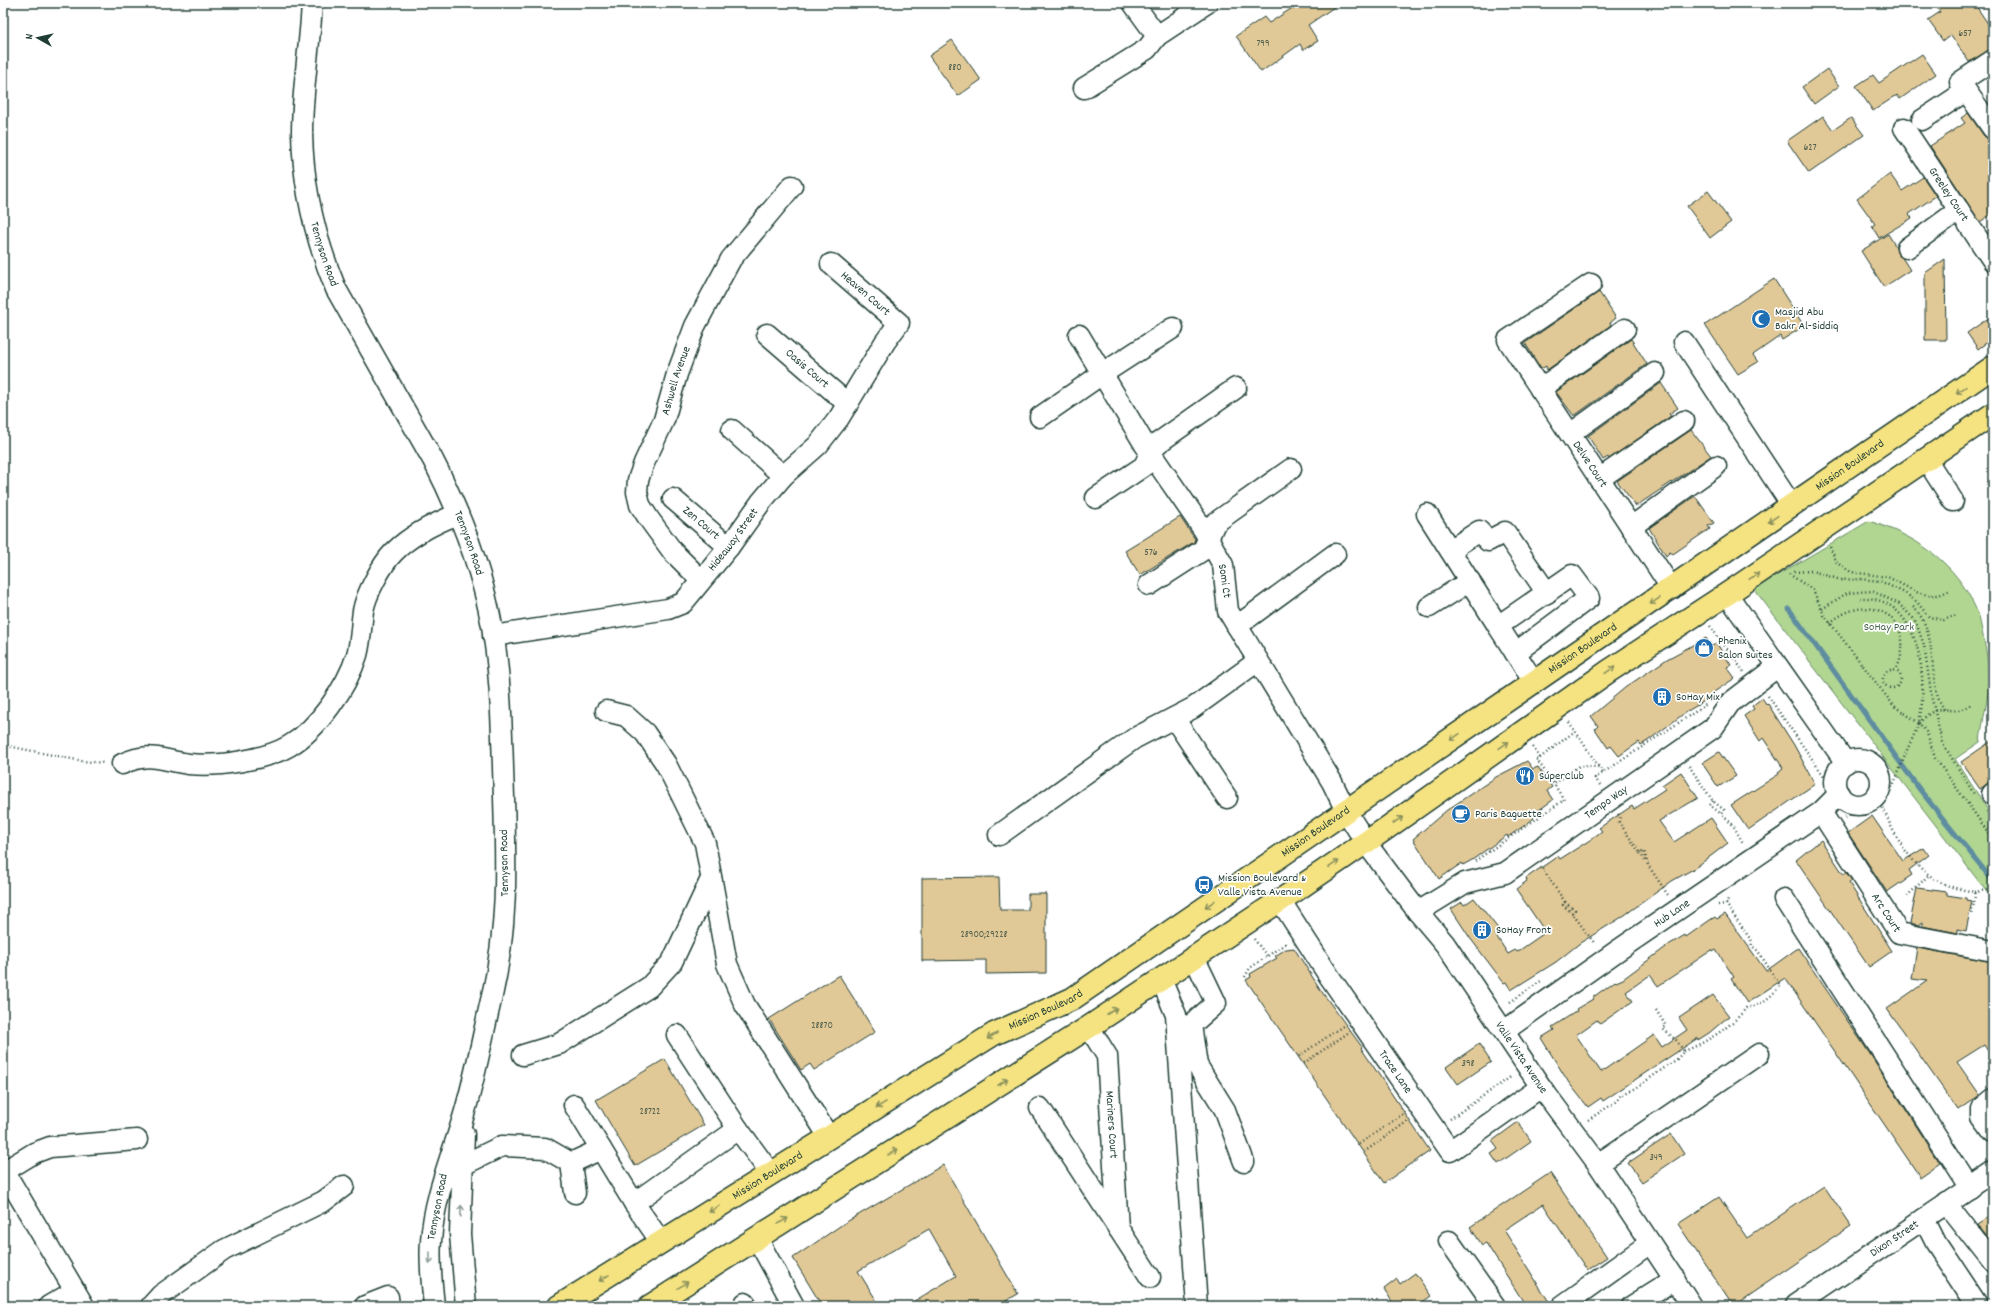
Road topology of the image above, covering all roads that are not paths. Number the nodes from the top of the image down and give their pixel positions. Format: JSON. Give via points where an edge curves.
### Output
{"nodes":[{"id":1,"x":312,"y":3,"type":"edge"},
{"id":2,"x":1133,"y":3,"type":"edge"},
{"id":3,"x":1207,"y":3,"type":"edge"},
{"id":4,"x":1157,"y":36,"type":"junction"},
{"id":5,"x":1993,"y":60,"type":"edge"},
{"id":6,"x":1084,"y":88,"type":"dead end"},
{"id":7,"x":1966,"y":91,"type":"junction"},
{"id":8,"x":1922,"y":120,"type":"dead end"},
{"id":9,"x":1904,"y":128,"type":"dead end"},
{"id":10,"x":1993,"y":129,"type":"edge"},
{"id":11,"x":792,"y":186,"type":"dead end"},
{"id":12,"x":1958,"y":210,"type":"junction"},
{"id":13,"x":1907,"y":248,"type":"dead end"},
{"id":14,"x":1993,"y":261,"type":"edge"},
{"id":15,"x":831,"y":264,"type":"dead end"},
{"id":16,"x":1591,"y":284,"type":"dead end"},
{"id":17,"x":898,"y":323,"type":"joint"},
{"id":18,"x":1173,"y":328,"type":"dead end"},
{"id":19,"x":1625,"y":329,"type":"dead end"},
{"id":20,"x":767,"y":334,"type":"dead end"},
{"id":21,"x":1079,"y":335,"type":"dead end"},
{"id":22,"x":1684,"y":342,"type":"dead end"},
{"id":23,"x":1993,"y":367,"type":"edge"},
{"id":24,"x":1656,"y":373,"type":"dead end"},
{"id":25,"x":1102,"y":374,"type":"junction"},
{"id":26,"x":1236,"y":388,"type":"dead end"},
{"id":27,"x":1540,"y":389,"type":"junction"},
{"id":28,"x":848,"y":404,"type":"junction"},
{"id":29,"x":1993,"y":414,"type":"edge"},
{"id":30,"x":1040,"y":417,"type":"dead end"},
{"id":31,"x":1684,"y":421,"type":"dead end"},
{"id":32,"x":732,"y":430,"type":"dead end"},
{"id":33,"x":1570,"y":434,"type":"junction"},
{"id":34,"x":1150,"y":453,"type":"junction"},
{"id":35,"x":1926,"y":459,"type":"junction"},
{"id":36,"x":1716,"y":466,"type":"dead end"},
{"id":37,"x":1291,"y":469,"type":"dead end"},
{"id":38,"x":783,"y":476,"type":"junction"},
{"id":39,"x":1599,"y":479,"type":"junction"},
{"id":40,"x":1096,"y":498,"type":"dead end"},
{"id":41,"x":673,"y":499,"type":"dead end"},
{"id":42,"x":1953,"y":502,"type":"dead end"},
{"id":43,"x":1792,"y":506,"type":"junction"},
{"id":44,"x":458,"y":514,"type":"junction"},
{"id":45,"x":1427,"y":514,"type":"dead end"},
{"id":46,"x":1631,"y":527,"type":"junction"},
{"id":47,"x":1208,"y":538,"type":"junction"},
{"id":48,"x":728,"y":547,"type":"junction"},
{"id":49,"x":1450,"y":550,"type":"junction"},
{"id":50,"x":1335,"y":554,"type":"dead end"},
{"id":51,"x":701,"y":580,"type":"junction"},
{"id":52,"x":1470,"y":581,"type":"junction"},
{"id":53,"x":1149,"y":585,"type":"dead end"},
{"id":54,"x":1672,"y":589,"type":"junction"},
{"id":55,"x":1547,"y":593,"type":"junction"},
{"id":56,"x":1727,"y":594,"type":"junction"},
{"id":57,"x":1429,"y":607,"type":"dead end"},
{"id":58,"x":1237,"y":626,"type":"junction"},
{"id":59,"x":1498,"y":626,"type":"junction"},
{"id":60,"x":493,"y":636,"type":"junction"},
{"id":61,"x":1516,"y":653,"type":"junction"},
{"id":62,"x":1258,"y":661,"type":"junction"},
{"id":63,"x":1778,"y":667,"type":"junction"},
{"id":64,"x":1534,"y":682,"type":"junction"},
{"id":65,"x":606,"y":711,"type":"dead end"},
{"id":66,"x":1174,"y":718,"type":"junction"},
{"id":67,"x":1846,"y":763,"type":"junction"},
{"id":68,"x":122,"y":764,"type":"road end"},
{"id":69,"x":1832,"y":790,"type":"junction"},
{"id":70,"x":1227,"y":798,"type":"dead end"},
{"id":71,"x":1346,"y":811,"type":"junction"},
{"id":72,"x":1821,"y":812,"type":"junction"},
{"id":73,"x":999,"y":836,"type":"dead end"},
{"id":74,"x":1366,"y":842,"type":"junction"},
{"id":75,"x":711,"y":879,"type":"junction"},
{"id":76,"x":1784,"y":899,"type":"dead end"},
{"id":77,"x":1280,"y":900,"type":"junction"},
{"id":78,"x":1418,"y":912,"type":"junction"},
{"id":79,"x":1993,"y":951,"type":"edge"},
{"id":80,"x":1194,"y":957,"type":"junction"},
{"id":81,"x":1161,"y":979,"type":"junction"},
{"id":82,"x":1089,"y":1026,"type":"junction"},
{"id":83,"x":1504,"y":1030,"type":"junction"},
{"id":84,"x":677,"y":1035,"type":"dead end"},
{"id":85,"x":1759,"y":1054,"type":"dead end"},
{"id":86,"x":523,"y":1055,"type":"dead end"},
{"id":87,"x":1541,"y":1088,"type":"junction"},
{"id":88,"x":1993,"y":1099,"type":"edge"},
{"id":89,"x":574,"y":1105,"type":"dead end"},
{"id":90,"x":1040,"y":1108,"type":"dead end"},
{"id":91,"x":465,"y":1112,"type":"junction"},
{"id":92,"x":738,"y":1129,"type":"junction"},
{"id":93,"x":1993,"y":1133,"type":"edge"},
{"id":94,"x":829,"y":1137,"type":"junction"},
{"id":95,"x":137,"y":1140,"type":"dead end"},
{"id":96,"x":601,"y":1149,"type":"junction"},
{"id":97,"x":1244,"y":1162,"type":"dead end"},
{"id":98,"x":571,"y":1163,"type":"junction"},
{"id":99,"x":1598,"y":1164,"type":"junction"},
{"id":100,"x":463,"y":1165,"type":"junction"},
{"id":101,"x":4,"y":1171,"type":"edge"},
{"id":102,"x":1993,"y":1172,"type":"edge"},
{"id":103,"x":771,"y":1174,"type":"junction"},
{"id":104,"x":344,"y":1186,"type":"dead end"},
{"id":105,"x":1970,"y":1188,"type":"junction"},
{"id":106,"x":575,"y":1193,"type":"dead end"},
{"id":107,"x":634,"y":1203,"type":"junction"},
{"id":108,"x":1946,"y":1204,"type":"junction"},
{"id":109,"x":1924,"y":1219,"type":"junction"},
{"id":110,"x":1118,"y":1228,"type":"junction"},
{"id":111,"x":757,"y":1238,"type":"junction"},
{"id":112,"x":1449,"y":1241,"type":"dead end"},
{"id":113,"x":661,"y":1242,"type":"junction"},
{"id":114,"x":1650,"y":1243,"type":"junction"},
{"id":115,"x":1993,"y":1263,"type":"edge"},
{"id":116,"x":1150,"y":1277,"type":"dead end"},
{"id":117,"x":1675,"y":1279,"type":"junction"},
{"id":118,"x":79,"y":1298,"type":"edge"},
{"id":119,"x":49,"y":1306,"type":"edge"},
{"id":120,"x":151,"y":1306,"type":"edge"},
{"id":121,"x":365,"y":1306,"type":"edge"},
{"id":122,"x":389,"y":1306,"type":"edge"},
{"id":123,"x":434,"y":1306,"type":"edge"},
{"id":124,"x":466,"y":1306,"type":"edge"},
{"id":125,"x":559,"y":1306,"type":"edge"},
{"id":126,"x":650,"y":1306,"type":"edge"},
{"id":127,"x":794,"y":1306,"type":"edge"},
{"id":128,"x":1198,"y":1306,"type":"edge"},
{"id":129,"x":1495,"y":1306,"type":"edge"},
{"id":130,"x":1562,"y":1306,"type":"edge"},
{"id":131,"x":1632,"y":1306,"type":"edge"},
{"id":132,"x":1692,"y":1306,"type":"edge"},
{"id":133,"x":1795,"y":1306,"type":"edge"},
{"id":134,"x":1978,"y":1306,"type":"edge"}],
"edges":[{"from":1,"to":44,"type":"street","name":"Tennyson Road","via":[[302,133],[309,200],[325,263],[336,289],[433,460]]},
{"from":2,"to":4,"type":"street"},
{"from":3,"to":4,"type":"street"},
{"from":4,"to":6,"type":"street","via":[[1147,49]]},
{"from":5,"to":7,"type":"street","via":[[1960,82]]},
{"from":7,"to":8,"type":"street"},
{"from":7,"to":10,"type":"street"},
{"from":9,"to":12,"type":"street","name":"Greeley Court"},
{"from":11,"to":51,"type":"street","name":"Ashwell Avenue","via":[[731,259],[695,326],[677,374],[664,420],[638,480],[640,505],[673,552]]},
{"from":12,"to":13,"type":"street"},
{"from":12,"to":14,"type":"street","name":"Greeley Court"},
{"from":15,"to":17,"type":"street","name":"Heaven Court"},
{"from":16,"to":27,"type":"street","name":"Delve Court","via":[[1508,340]]},
{"from":17,"to":28,"type":"street","name":"Hideaway Street"},
{"from":18,"to":25,"type":"street"},
{"from":19,"to":27,"type":"street"},
{"from":20,"to":28,"type":"street","name":"Oasis Court"},
{"from":21,"to":25,"type":"street","name":"Somi Ct"},
{"from":22,"to":43,"type":"street"},
{"from":23,"to":43,"type":"main road","name":"Mission Boulevard","one_way":true},
{"from":24,"to":33,"type":"street"},
{"from":25,"to":30,"type":"street"},
{"from":25,"to":34,"type":"street","name":"Somi Ct"},
{"from":26,"to":34,"type":"street","via":[[1158,443]]},
{"from":27,"to":33,"type":"street","name":"Delve Court"},
{"from":28,"to":38,"type":"street","name":"Hideaway Street","via":[[818,445]]},
{"from":29,"to":35,"type":"main road"},
{"from":31,"to":39,"type":"street"},
{"from":32,"to":38,"type":"street"},
{"from":33,"to":39,"type":"street","name":"Delve Court"},
{"from":34,"to":40,"type":"street","via":[[1144,466]]},
{"from":34,"to":47,"type":"street","name":"Somi Ct"},
{"from":35,"to":42,"type":"street"},
{"from":56,"to":35,"type":"main road","one_way":true},
{"from":36,"to":46,"type":"street"},
{"from":37,"to":47,"type":"street","via":[[1215,523]]},
{"from":38,"to":48,"type":"street","name":"Hideaway Street"},
{"from":39,"to":46,"type":"street","name":"Delve Court"},
{"from":41,"to":48,"type":"street","name":"Zen Court"},
{"from":43,"to":54,"type":"main road","name":"Mission Boulevard","one_way":true},
{"from":44,"to":60,"type":"street","name":"Tennyson Road","via":[[470,542]]},
{"from":44,"to":68,"type":"street","via":[[422,530],[393,552],[387,560],[368,597],[356,656],[344,684],[320,719],[290,746],[251,758],[214,764],[189,764],[149,757],[136,757]]},
{"from":45,"to":49,"type":"street"},
{"from":46,"to":54,"type":"street","name":"Delve Court"},
{"from":47,"to":53,"type":"street","via":[[1203,550]]},
{"from":47,"to":58,"type":"street","name":"Somi Ct","via":[[1224,565],[1228,611]]},
{"from":48,"to":51,"type":"street","name":"Hideaway Street"},
{"from":49,"to":52,"type":"street"},
{"from":49,"to":55,"type":"street","via":[[1478,531],[1488,541],[1505,532]]},
{"from":50,"to":58,"type":"street"},
{"from":51,"to":60,"type":"street","name":"Hideaway Street","via":[[682,602],[668,609]]},
{"from":52,"to":57,"type":"street"},
{"from":52,"to":59,"type":"street"},
{"from":54,"to":64,"type":"main road","name":"Mission Boulevard","one_way":true},
{"from":55,"to":59,"type":"street"},
{"from":55,"to":61,"type":"street","via":[[1572,575],[1589,598]]},
{"from":56,"to":63,"type":"street"},
{"from":74,"to":56,"type":"main road","one_way":true,"via":[[1609,671]]},
{"from":58,"to":62,"type":"street","name":"Somi Ct"},
{"from":59,"to":61,"type":"street"},
{"from":60,"to":91,"type":"street","name":"Tennyson Road","via":[[498,676],[507,884],[504,935],[499,965]]},
{"from":61,"to":64,"type":"street"},
{"from":62,"to":66,"type":"street","via":[[1193,708]]},
{"from":62,"to":71,"type":"street","name":"Somi Ct","via":[[1332,782]]},
{"from":63,"to":67,"type":"street"},
{"from":63,"to":78,"type":"street","name":"Tempo Way","via":[[1730,703],[1713,728],[1504,873],[1465,883]]},
{"from":64,"to":71,"type":"main road","name":"Mission Boulevard","one_way":true},
{"from":65,"to":75,"type":"street","via":[[626,716],[645,732],[666,764],[705,843]]},
{"from":66,"to":70,"type":"street"},
{"from":66,"to":73,"type":"street","via":[[1135,738]]},
{"from":67,"to":69,"type":"street","via":[[1836,776],[1836,784]]},
{"from":67,"to":69,"type":"street","via":[[1858,759],[1871,764],[1878,772],[1880,786],[1873,799],[1862,804],[1848,802]]},
{"from":69,"to":72,"type":"street","name":"Hub Lane"},
{"from":71,"to":74,"type":"street","name":"Valle Vista Avenue"},
{"from":71,"to":94,"type":"main road","name":"Mission Boulevard","one_way":true,"via":[[1072,999],[994,1034]]},
{"from":72,"to":79,"type":"street","name":"Arc Court","via":[[1899,933]]},
{"from":72,"to":83,"type":"street","name":"Hub Lane"},
{"from":77,"to":74,"type":"main road","one_way":true},
{"from":74,"to":78,"type":"street","name":"Valle Vista Avenue"},
{"from":75,"to":86,"type":"street","via":[[672,962],[649,987],[559,1044]]},
{"from":75,"to":94,"type":"street","via":[[727,964],[745,1005]]},
{"from":76,"to":105,"type":"street"},
{"from":77,"to":80,"type":"main road"},
{"from":77,"to":87,"type":"street","name":"Trace Lane","via":[[1450,1151]]},
{"from":78,"to":83,"type":"street","name":"Valle Vista Avenue","via":[[1445,944]]},
{"from":80,"to":81,"type":"main road"},
{"from":80,"to":97,"type":"street","via":[[1216,1003],[1191,1025],[1197,1065],[1225,1110]]},
{"from":82,"to":81,"type":"main road","one_way":true},
{"from":81,"to":128,"type":"street","via":[[1176,1014]]},
{"from":82,"to":110,"type":"street","name":"Mariners Court","via":[[1107,1056]]},
{"from":111,"to":82,"type":"main road","one_way":true},
{"from":83,"to":87,"type":"street","name":"Valle Vista Avenue"},
{"from":84,"to":92,"type":"street"},
{"from":85,"to":99,"type":"street"},
{"from":87,"to":99,"type":"street","name":"Valle Vista Avenue"},
{"from":88,"to":93,"type":"street","via":[[1981,1109],[1982,1117]]},
{"from":89,"to":96,"type":"street"},
{"from":90,"to":110,"type":"street","name":"Mariners Court"},
{"from":91,"to":100,"type":"street","name":"Tennyson Road"},
{"from":91,"to":123,"type":"street","name":"Tennyson Road","one_way":true,"via":[[447,1164],[434,1214],[430,1256]]},
{"from":92,"to":103,"type":"street"},
{"from":92,"to":107,"type":"street"},
{"from":94,"to":103,"type":"main road","name":"Mission Boulevard"},
{"from":95,"to":101,"type":"street","via":[[50,1147],[34,1153]]},
{"from":96,"to":98,"type":"street"},
{"from":96,"to":107,"type":"street"},
{"from":98,"to":100,"type":"street","via":[[545,1148],[502,1146]]},
{"from":98,"to":106,"type":"street"},
{"from":99,"to":114,"type":"street","name":"Valle Vista Avenue"},
{"from":124,"to":100,"type":"street","name":"Tennyson Road","one_way":true,"via":[[460,1234]]},
{"from":101,"to":118,"type":"street"},
{"from":102,"to":105,"type":"street","name":"Dixon Street"},
{"from":103,"to":113,"type":"main road","name":"Mission Boulevard","one_way":true},
{"from":104,"to":120,"type":"street","via":[[324,1201],[224,1250],[161,1295]]},
{"from":105,"to":108,"type":"street","name":"Dixon Street"},
{"from":107,"to":113,"type":"street"},
{"from":108,"to":109,"type":"street","name":"Dixon Street"},
{"from":108,"to":115,"type":"street"},
{"from":109,"to":133,"type":"street","name":"Dixon Street"},
{"from":109,"to":134,"type":"street","via":[[1936,1243]]},
{"from":110,"to":116,"type":"street","name":"Mariners Court"},
{"from":126,"to":111,"type":"main road","one_way":true},
{"from":111,"to":127,"type":"street"},
{"from":112,"to":129,"type":"street"},
{"from":113,"to":125,"type":"main road","name":"Mission Boulevard","one_way":true},
{"from":114,"to":117,"type":"street","name":"Valle Vista Avenue"},
{"from":114,"to":130,"type":"street"},
{"from":117,"to":131,"type":"street"},
{"from":117,"to":132,"type":"street","name":"Valle Vista Avenue"},
{"from":118,"to":119,"type":"street"},
{"from":121,"to":122,"type":"street","via":[[388,1297]]}]}
